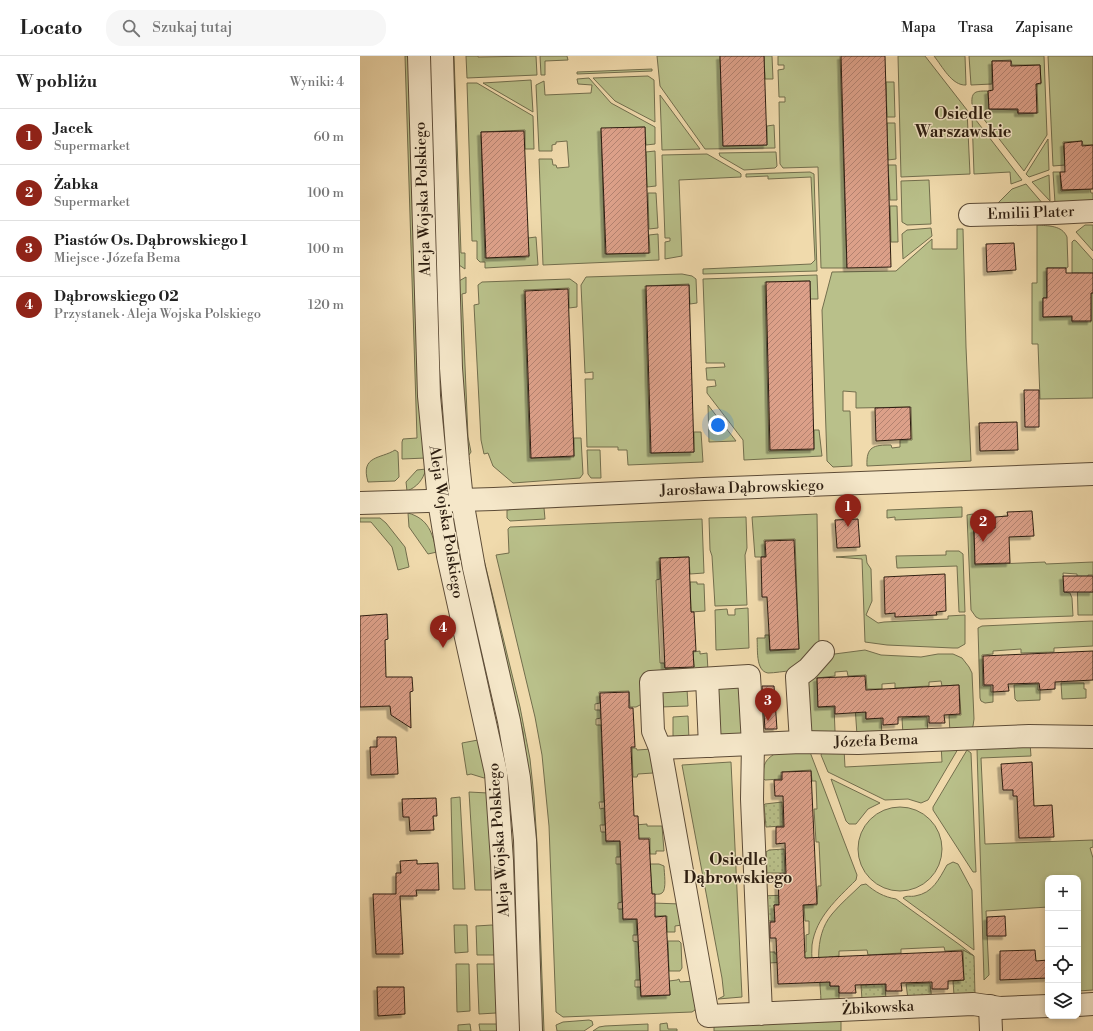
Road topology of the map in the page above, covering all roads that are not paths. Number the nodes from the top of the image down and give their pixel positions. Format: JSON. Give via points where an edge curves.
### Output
{"nodes":[{"id":1,"x":419,"y":56,"type":"edge"},
{"id":2,"x":442,"y":56,"type":"edge"},
{"id":3,"x":1093,"y":211,"type":"edge"},
{"id":4,"x":970,"y":215,"type":"dead end"},
{"id":5,"x":1093,"y":474,"type":"edge"},
{"id":6,"x":462,"y":500,"type":"junction"},
{"id":7,"x":439,"y":501,"type":"junction"},
{"id":8,"x":360,"y":503,"type":"edge"},
{"id":9,"x":824,"y":652,"type":"dead end"},
{"id":10,"x":707,"y":679,"type":"junction"},
{"id":11,"x":1093,"y":737,"type":"edge"},
{"id":12,"x":801,"y":742,"type":"junction"},
{"id":13,"x":753,"y":744,"type":"junction"},
{"id":14,"x":710,"y":746,"type":"junction"},
{"id":15,"x":660,"y":748,"type":"junction"},
{"id":16,"x":1093,"y":1004,"type":"edge"},
{"id":17,"x":1081,"y":1005,"type":"edge"},
{"id":18,"x":990,"y":1006,"type":"junction"},
{"id":19,"x":1045,"y":1006,"type":"edge"},
{"id":20,"x":761,"y":1014,"type":"junction"},
{"id":21,"x":508,"y":1031,"type":"edge"},
{"id":22,"x":532,"y":1031,"type":"edge"},
{"id":23,"x":991,"y":1031,"type":"edge"}],
"edges":[{"from":1,"to":7,"type":"street","name":"Aleja Wojska Polskiego","via":[[429,396]]},
{"from":2,"to":6,"type":"street","name":"Aleja Wojska Polskiego","via":[[451,368]]},
{"from":3,"to":4,"type":"street","name":"Emilii Plater"},
{"from":5,"to":6,"type":"street","name":"Jarosława Dąbrowskiego"},
{"from":6,"to":7,"type":"street","name":"Jarosława Dąbrowskiego"},
{"from":6,"to":22,"type":"street","name":"Aleja Wojska Polskiego","via":[[519,778],[525,840]]},
{"from":7,"to":8,"type":"street","name":"Jarosława Dąbrowskiego"},
{"from":7,"to":21,"type":"street","name":"Aleja Wojska Polskiego","via":[[448,556],[496,773]]},
{"from":9,"to":12,"type":"street","via":[[797,677]]},
{"from":10,"to":13,"type":"street","via":[[749,676]]},
{"from":10,"to":14,"type":"street"},
{"from":10,"to":15,"type":"street","via":[[651,682],[653,732]]},
{"from":11,"to":12,"type":"street","name":"Józefa Bema","via":[[1029,736],[858,743]]},
{"from":12,"to":13,"type":"street","name":"Józefa Bema"},
{"from":13,"to":14,"type":"street","name":"Józefa Bema"},
{"from":13,"to":20,"type":"street","via":[[752,799]]},
{"from":14,"to":15,"type":"street","name":"Józefa Bema"},
{"from":15,"to":20,"type":"street","name":"Żbikowska","via":[[708,1016]]},
{"from":16,"to":17,"type":"street"},
{"from":18,"to":19,"type":"street","name":"Żbikowska"},
{"from":18,"to":20,"type":"street","name":"Żbikowska","via":[[973,1004]]},
{"from":18,"to":23,"type":"street"}]}
